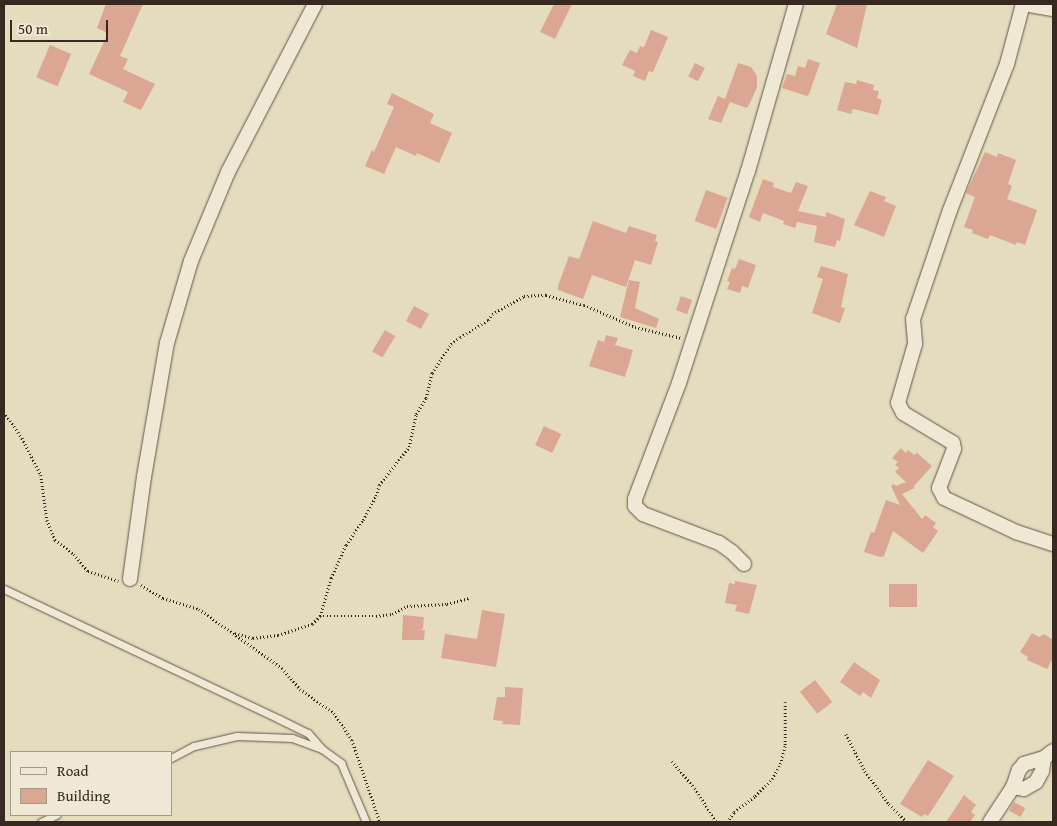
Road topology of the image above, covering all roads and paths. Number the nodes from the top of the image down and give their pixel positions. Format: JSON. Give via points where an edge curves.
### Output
{"nodes":[{"id":1,"x":315,"y":4,"type":"edge"},
{"id":2,"x":796,"y":4,"type":"edge"},
{"id":3,"x":1024,"y":4,"type":"edge"},
{"id":4,"x":1053,"y":9,"type":"edge"},
{"id":5,"x":693,"y":340,"type":"junction"},
{"id":6,"x":4,"y":412,"type":"edge"},
{"id":7,"x":1053,"y":544,"type":"edge"},
{"id":8,"x":744,"y":564,"type":"dead end"},
{"id":9,"x":130,"y":579,"type":"junction"},
{"id":10,"x":4,"y":588,"type":"edge"},
{"id":11,"x":469,"y":598,"type":"dead end"},
{"id":12,"x":320,"y":616,"type":"junction"},
{"id":13,"x":233,"y":633,"type":"junction"},
{"id":14,"x":785,"y":702,"type":"dead end"},
{"id":15,"x":846,"y":734,"type":"dead end"},
{"id":16,"x":322,"y":748,"type":"junction"},
{"id":17,"x":1049,"y":754,"type":"edge"},
{"id":18,"x":172,"y":757,"type":"edge"},
{"id":19,"x":672,"y":761,"type":"dead end"},
{"id":20,"x":1013,"y":787,"type":"junction"},
{"id":21,"x":54,"y":816,"type":"edge"},
{"id":22,"x":41,"y":822,"type":"edge"},
{"id":23,"x":366,"y":822,"type":"edge"},
{"id":24,"x":380,"y":822,"type":"edge"},
{"id":25,"x":716,"y":822,"type":"edge"},
{"id":26,"x":727,"y":822,"type":"edge"},
{"id":27,"x":907,"y":822,"type":"edge"},
{"id":28,"x":990,"y":822,"type":"edge"}],
"edges":[{"from":1,"to":9,"type":"street","via":[[228,172],[191,261],[167,343]]},
{"from":2,"to":5,"type":"street","via":[[748,171]]},
{"from":3,"to":4,"type":"street"},
{"from":3,"to":7,"type":"street","via":[[1007,64],[950,210],[913,319],[914,349],[898,403],[903,413],[953,443],[954,449],[939,488],[944,498],[1016,532]]},
{"from":5,"to":8,"type":"street","via":[[635,506],[653,519],[719,543]]},
{"from":5,"to":12,"type":"path","via":[[635,327],[584,306],[546,295],[524,296],[460,337],[451,344],[432,373],[426,398],[416,414],[409,447],[379,485],[363,520],[346,544],[331,578]]},
{"from":6,"to":9,"type":"path","via":[[41,475],[47,520],[55,540],[74,554],[88,571],[118,582]]},
{"from":9,"to":13,"type":"path","via":[[163,598],[199,609]]},
{"from":10,"to":16,"type":"lane","via":[[286,722],[308,734]]},
{"from":11,"to":12,"type":"path","via":[[447,604],[407,606],[392,614],[376,616]]},
{"from":12,"to":13,"type":"path","via":[[312,624],[278,635],[253,638]]},
{"from":13,"to":24,"type":"path","via":[[282,668],[300,689],[334,713],[352,740]]},
{"from":14,"to":26,"type":"path","via":[[785,745],[780,764],[772,779]]},
{"from":15,"to":27,"type":"path","via":[[865,771]]},
{"from":16,"to":18,"type":"lane","via":[[292,738],[237,736],[194,746]]},
{"from":16,"to":23,"type":"lane","via":[[341,763]]},
{"from":17,"to":20,"type":"street","via":[[1024,764]]},
{"from":17,"to":20,"type":"street","via":[[1036,782],[1024,789]]},
{"from":19,"to":25,"type":"path","via":[[695,788]]},
{"from":20,"to":28,"type":"street"},
{"from":21,"to":22,"type":"lane"}]}
